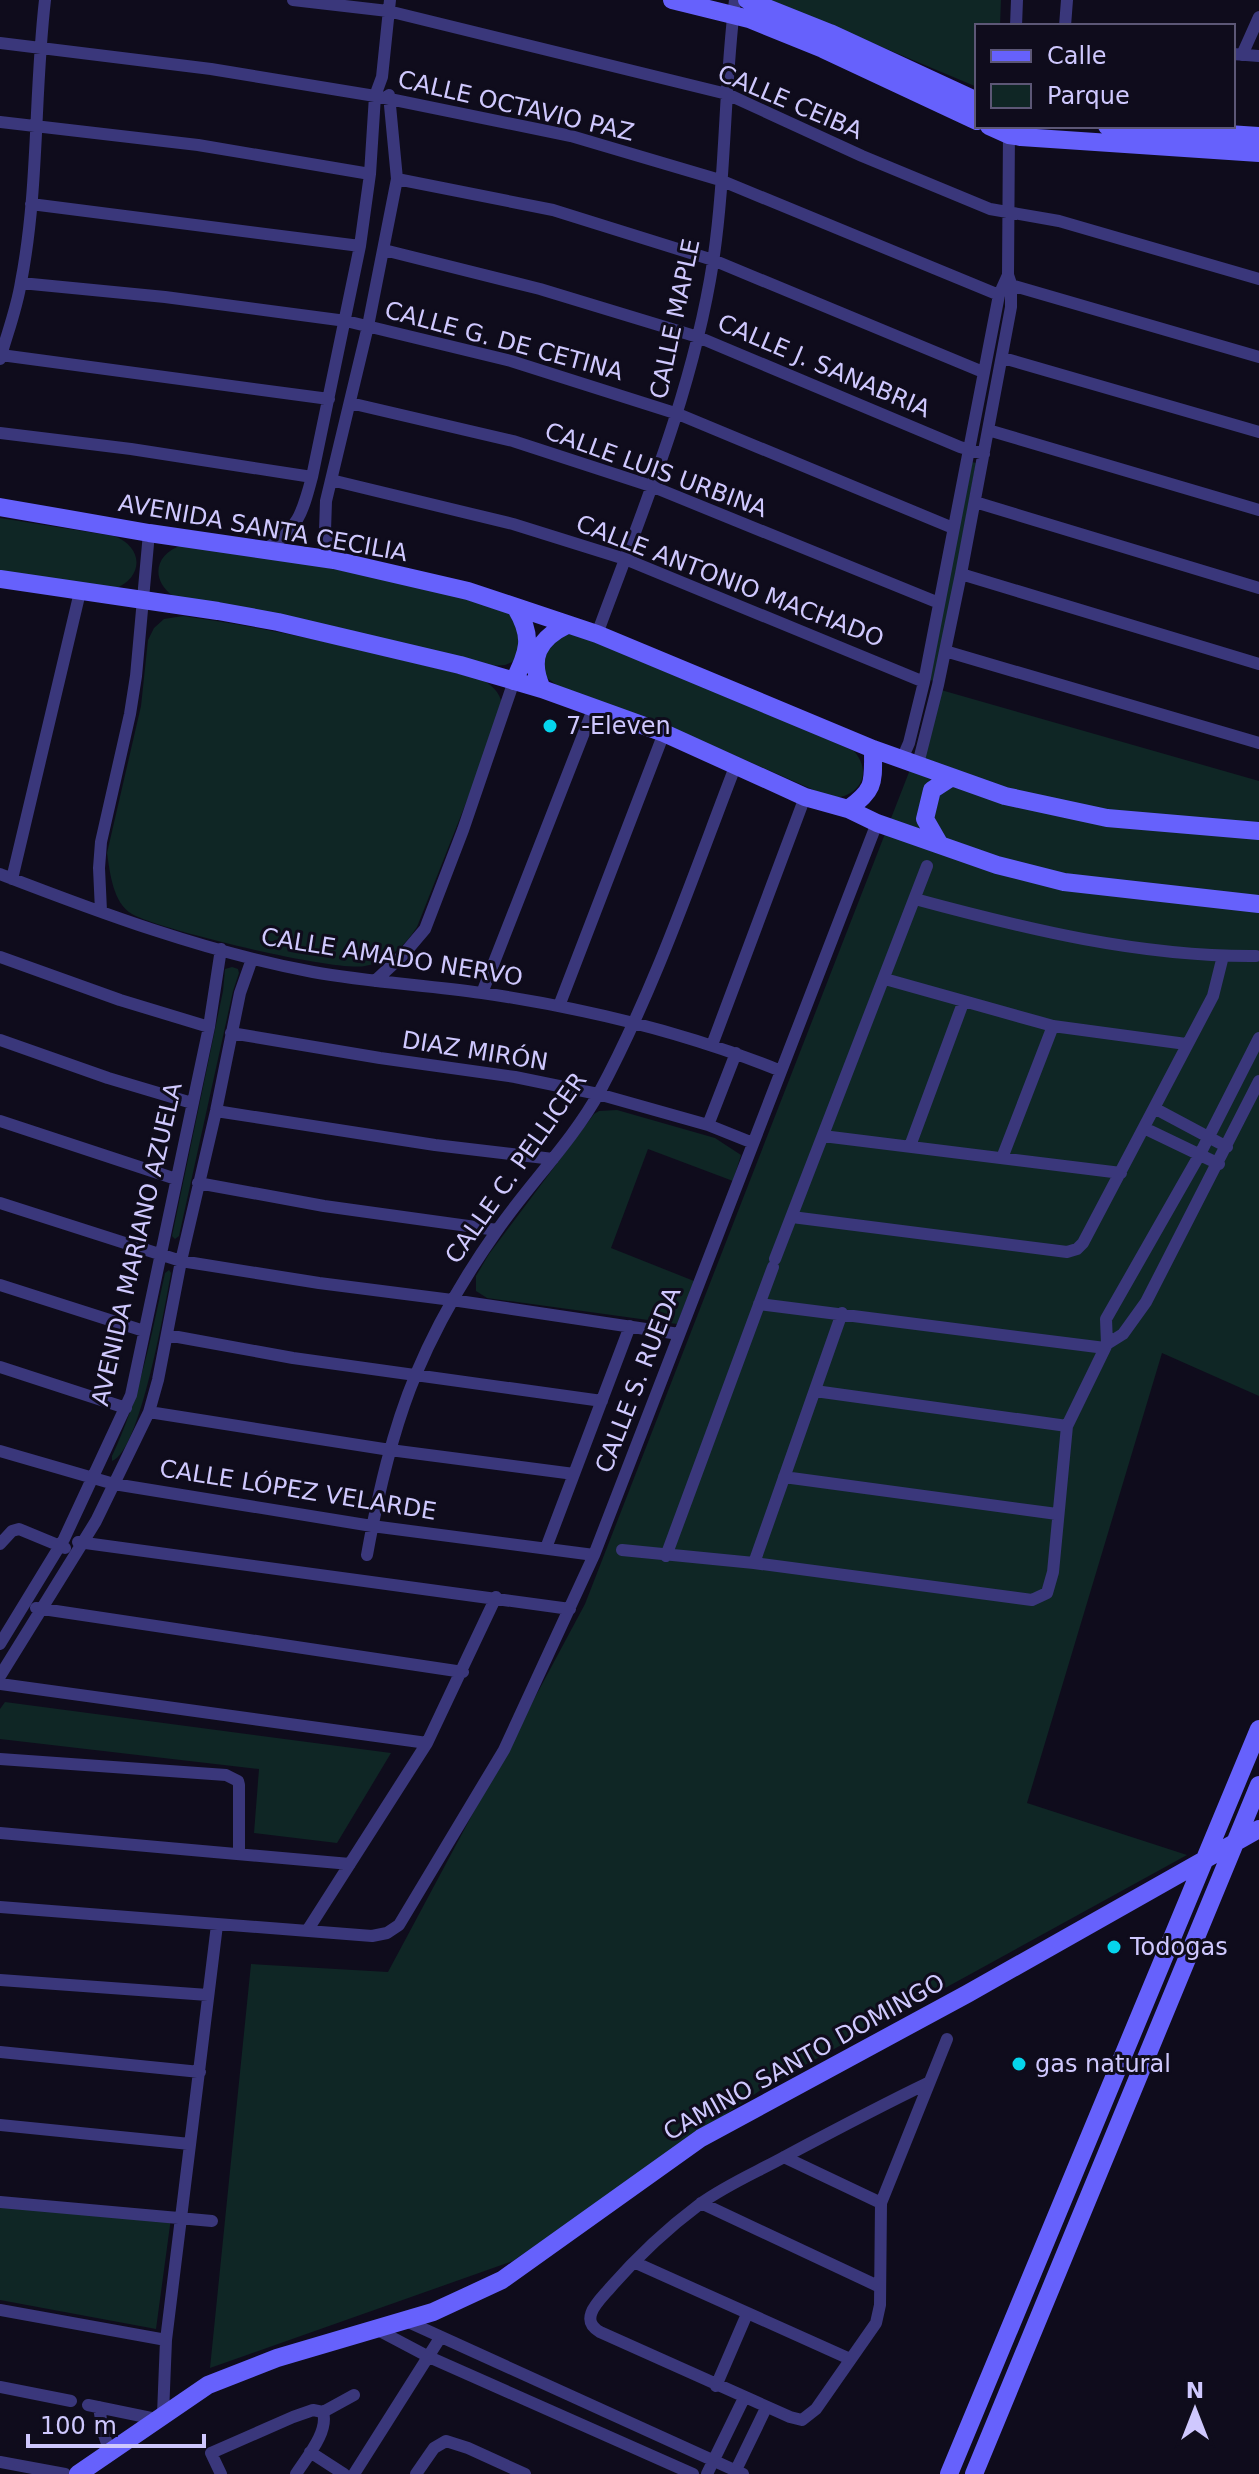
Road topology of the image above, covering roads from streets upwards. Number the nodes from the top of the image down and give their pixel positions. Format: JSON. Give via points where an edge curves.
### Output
{"nodes":[{"id":1,"x":45,"y":0,"type":"edge"},
{"id":2,"x":293,"y":0,"type":"edge"},
{"id":3,"x":672,"y":0,"type":"edge"},
{"id":4,"x":747,"y":0,"type":"edge"},
{"id":5,"x":1017,"y":0,"type":"edge"},
{"id":6,"x":1067,"y":0,"type":"edge"},
{"id":7,"x":389,"y":6,"type":"edge"},
{"id":8,"x":734,"y":7,"type":"edge"},
{"id":9,"x":1259,"y":17,"type":"edge"},
{"id":10,"x":1016,"y":24,"type":"edge"},
{"id":11,"x":1065,"y":24,"type":"edge"},
{"id":12,"x":0,"y":43,"type":"edge"},
{"id":13,"x":39,"y":48,"type":"junction"},
{"id":14,"x":1238,"y":55,"type":"edge"},
{"id":15,"x":1259,"y":56,"type":"edge"},
{"id":16,"x":382,"y":77,"type":"junction"},
{"id":17,"x":727,"y":94,"type":"junction"},
{"id":18,"x":375,"y":96,"type":"junction"},
{"id":19,"x":391,"y":99,"type":"junction"},
{"id":20,"x":975,"y":100,"type":"edge"},
{"id":21,"x":975,"y":120,"type":"edge"},
{"id":22,"x":0,"y":122,"type":"edge"},
{"id":23,"x":36,"y":127,"type":"junction"},
{"id":24,"x":1137,"y":128,"type":"edge"},
{"id":25,"x":1009,"y":131,"type":"edge"},
{"id":26,"x":1259,"y":136,"type":"edge"},
{"id":27,"x":1259,"y":153,"type":"edge"},
{"id":28,"x":370,"y":174,"type":"junction"},
{"id":29,"x":397,"y":179,"type":"junction"},
{"id":30,"x":720,"y":180,"type":"junction"},
{"id":31,"x":31,"y":204,"type":"junction"},
{"id":32,"x":1008,"y":213,"type":"junction"},
{"id":33,"x":360,"y":246,"type":"junction"},
{"id":34,"x":384,"y":250,"type":"junction"},
{"id":35,"x":713,"y":260,"type":"junction"},
{"id":36,"x":1259,"y":279,"type":"edge"},
{"id":37,"x":21,"y":283,"type":"junction"},
{"id":38,"x":1006,"y":284,"type":"junction"},
{"id":39,"x":346,"y":321,"type":"junction"},
{"id":40,"x":368,"y":326,"type":"junction"},
{"id":41,"x":698,"y":337,"type":"junction"},
{"id":42,"x":1,"y":357,"type":"edge"},
{"id":43,"x":1259,"y":357,"type":"edge"},
{"id":44,"x":1003,"y":358,"type":"junction"},
{"id":45,"x":983,"y":372,"type":"junction"},
{"id":46,"x":329,"y":399,"type":"junction"},
{"id":47,"x":350,"y":403,"type":"junction"},
{"id":48,"x":678,"y":414,"type":"junction"},
{"id":49,"x":988,"y":430,"type":"junction"},
{"id":50,"x":1259,"y":432,"type":"edge"},
{"id":51,"x":0,"y":433,"type":"edge"},
{"id":52,"x":968,"y":450,"type":"junction"},
{"id":53,"x":984,"y":454,"type":"junction"},
{"id":54,"x":312,"y":477,"type":"junction"},
{"id":55,"x":331,"y":480,"type":"junction"},
{"id":56,"x":651,"y":486,"type":"junction"},
{"id":57,"x":975,"y":502,"type":"junction"},
{"id":58,"x":0,"y":507,"type":"edge"},
{"id":59,"x":1259,"y":510,"type":"edge"},
{"id":60,"x":953,"y":528,"type":"junction"},
{"id":61,"x":149,"y":533,"type":"junction"},
{"id":62,"x":265,"y":549,"type":"junction"},
{"id":63,"x":625,"y":559,"type":"junction"},
{"id":64,"x":334,"y":560,"type":"junction"},
{"id":65,"x":961,"y":574,"type":"junction"},
{"id":66,"x":1,"y":583,"type":"edge"},
{"id":67,"x":1259,"y":588,"type":"edge"},
{"id":68,"x":80,"y":592,"type":"junction"},
{"id":69,"x":143,"y":601,"type":"junction"},
{"id":70,"x":939,"y":603,"type":"junction"},
{"id":71,"x":516,"y":608,"type":"junction"},
{"id":72,"x":567,"y":625,"type":"junction"},
{"id":73,"x":597,"y":634,"type":"junction"},
{"id":74,"x":945,"y":651,"type":"junction"},
{"id":75,"x":1259,"y":664,"type":"edge"},
{"id":76,"x":514,"y":681,"type":"junction"},
{"id":77,"x":924,"y":682,"type":"junction"},
{"id":78,"x":542,"y":689,"type":"junction"},
{"id":79,"x":594,"y":707,"type":"junction"},
{"id":80,"x":664,"y":733,"type":"junction"},
{"id":81,"x":1259,"y":743,"type":"edge"},
{"id":82,"x":873,"y":749,"type":"junction"},
{"id":83,"x":910,"y":762,"type":"junction"},
{"id":84,"x":735,"y":767,"type":"junction"},
{"id":85,"x":952,"y":777,"type":"junction"},
{"id":86,"x":805,"y":797,"type":"junction"},
{"id":87,"x":848,"y":809,"type":"junction"},
{"id":88,"x":877,"y":823,"type":"junction"},
{"id":89,"x":1259,"y":831,"type":"edge"},
{"id":90,"x":940,"y":845,"type":"junction"},
{"id":91,"x":927,"y":866,"type":"dead end"},
{"id":92,"x":6,"y":876,"type":"edge"},
{"id":93,"x":915,"y":899,"type":"junction"},
{"id":94,"x":1259,"y":904,"type":"edge"},
{"id":95,"x":101,"y":911,"type":"junction"},
{"id":96,"x":221,"y":949,"type":"junction"},
{"id":97,"x":1223,"y":956,"type":"junction"},
{"id":98,"x":1256,"y":956,"type":"dead end"},
{"id":99,"x":0,"y":957,"type":"edge"},
{"id":100,"x":252,"y":959,"type":"junction"},
{"id":101,"x":885,"y":979,"type":"junction"},
{"id":102,"x":375,"y":981,"type":"junction"},
{"id":103,"x":482,"y":993,"type":"junction"},
{"id":104,"x":963,"y":1003,"type":"junction"},
{"id":105,"x":559,"y":1006,"type":"junction"},
{"id":106,"x":635,"y":1022,"type":"junction"},
{"id":107,"x":1053,"y":1026,"type":"junction"},
{"id":108,"x":209,"y":1027,"type":"junction"},
{"id":109,"x":231,"y":1033,"type":"junction"},
{"id":110,"x":1259,"y":1038,"type":"edge"},
{"id":111,"x":0,"y":1040,"type":"edge"},
{"id":112,"x":1186,"y":1044,"type":"junction"},
{"id":113,"x":712,"y":1045,"type":"junction"},
{"id":114,"x":736,"y":1053,"type":"junction"},
{"id":115,"x":781,"y":1071,"type":"junction"},
{"id":116,"x":1259,"y":1081,"type":"edge"},
{"id":117,"x":598,"y":1094,"type":"junction"},
{"id":118,"x":192,"y":1103,"type":"junction"},
{"id":119,"x":1154,"y":1108,"type":"junction"},
{"id":120,"x":216,"y":1111,"type":"junction"},
{"id":121,"x":0,"y":1121,"type":"edge"},
{"id":122,"x":708,"y":1125,"type":"junction"},
{"id":123,"x":1144,"y":1128,"type":"junction"},
{"id":124,"x":823,"y":1136,"type":"junction"},
{"id":125,"x":1210,"y":1137,"type":"junction"},
{"id":126,"x":753,"y":1143,"type":"junction"},
{"id":127,"x":910,"y":1146,"type":"junction"},
{"id":128,"x":1227,"y":1147,"type":"junction"},
{"id":129,"x":1200,"y":1154,"type":"junction"},
{"id":130,"x":1002,"y":1158,"type":"junction"},
{"id":131,"x":553,"y":1159,"type":"junction"},
{"id":132,"x":1219,"y":1164,"type":"junction"},
{"id":133,"x":1121,"y":1173,"type":"junction"},
{"id":134,"x":176,"y":1179,"type":"junction"},
{"id":135,"x":198,"y":1183,"type":"junction"},
{"id":136,"x":0,"y":1203,"type":"edge"},
{"id":137,"x":792,"y":1217,"type":"junction"},
{"id":138,"x":497,"y":1230,"type":"junction"},
{"id":139,"x":160,"y":1255,"type":"junction"},
{"id":140,"x":181,"y":1261,"type":"junction"},
{"id":141,"x":0,"y":1285,"type":"edge"},
{"id":142,"x":452,"y":1300,"type":"junction"},
{"id":143,"x":759,"y":1304,"type":"junction"},
{"id":144,"x":842,"y":1313,"type":"junction"},
{"id":145,"x":630,"y":1326,"type":"junction"},
{"id":146,"x":144,"y":1331,"type":"junction"},
{"id":147,"x":679,"y":1334,"type":"junction"},
{"id":148,"x":167,"y":1335,"type":"junction"},
{"id":149,"x":1106,"y":1346,"type":"junction"},
{"id":150,"x":0,"y":1367,"type":"edge"},
{"id":151,"x":415,"y":1375,"type":"junction"},
{"id":152,"x":815,"y":1391,"type":"junction"},
{"id":153,"x":602,"y":1401,"type":"junction"},
{"id":154,"x":126,"y":1408,"type":"junction"},
{"id":155,"x":149,"y":1412,"type":"junction"},
{"id":156,"x":1067,"y":1426,"type":"junction"},
{"id":157,"x":390,"y":1450,"type":"junction"},
{"id":158,"x":0,"y":1451,"type":"edge"},
{"id":159,"x":574,"y":1474,"type":"junction"},
{"id":160,"x":784,"y":1477,"type":"junction"},
{"id":161,"x":93,"y":1479,"type":"junction"},
{"id":162,"x":114,"y":1484,"type":"junction"},
{"id":163,"x":1057,"y":1514,"type":"junction"},
{"id":164,"x":372,"y":1526,"type":"junction"},
{"id":165,"x":62,"y":1542,"type":"junction"},
{"id":166,"x":0,"y":1543,"type":"edge"},
{"id":167,"x":78,"y":1548,"type":"junction"},
{"id":168,"x":546,"y":1548,"type":"junction"},
{"id":169,"x":622,"y":1550,"type":"dead end"},
{"id":170,"x":367,"y":1555,"type":"dead end"},
{"id":171,"x":594,"y":1555,"type":"junction"},
{"id":172,"x":666,"y":1556,"type":"junction"},
{"id":173,"x":754,"y":1563,"type":"junction"},
{"id":174,"x":496,"y":1597,"type":"junction"},
{"id":175,"x":26,"y":1603,"type":"junction"},
{"id":176,"x":570,"y":1609,"type":"junction"},
{"id":177,"x":40,"y":1610,"type":"junction"},
{"id":178,"x":0,"y":1644,"type":"edge"},
{"id":179,"x":463,"y":1672,"type":"junction"},
{"id":180,"x":0,"y":1676,"type":"edge"},
{"id":181,"x":0,"y":1684,"type":"edge"},
{"id":182,"x":1259,"y":1729,"type":"edge"},
{"id":183,"x":427,"y":1743,"type":"junction"},
{"id":184,"x":0,"y":1759,"type":"edge"},
{"id":185,"x":1259,"y":1785,"type":"edge"},
{"id":186,"x":1259,"y":1829,"type":"edge"},
{"id":187,"x":0,"y":1833,"type":"edge"},
{"id":188,"x":1236,"y":1843,"type":"junction"},
{"id":189,"x":239,"y":1853,"type":"junction"},
{"id":190,"x":1203,"y":1860,"type":"junction"},
{"id":191,"x":350,"y":1864,"type":"junction"},
{"id":192,"x":1157,"y":1887,"type":"junction"},
{"id":193,"x":0,"y":1907,"type":"edge"},
{"id":194,"x":1182,"y":1914,"type":"junction"},
{"id":195,"x":217,"y":1925,"type":"junction"},
{"id":196,"x":307,"y":1931,"type":"junction"},
{"id":197,"x":0,"y":1980,"type":"edge"},
{"id":198,"x":208,"y":1995,"type":"junction"},
{"id":199,"x":947,"y":2039,"type":"dead end"},
{"id":200,"x":0,"y":2052,"type":"edge"},
{"id":201,"x":200,"y":2072,"type":"junction"},
{"id":202,"x":928,"y":2083,"type":"junction"},
{"id":203,"x":0,"y":2125,"type":"edge"},
{"id":204,"x":190,"y":2144,"type":"junction"},
{"id":205,"x":784,"y":2157,"type":"junction"},
{"id":206,"x":0,"y":2202,"type":"edge"},
{"id":207,"x":701,"y":2203,"type":"junction"},
{"id":208,"x":881,"y":2203,"type":"junction"},
{"id":209,"x":181,"y":2218,"type":"junction"},
{"id":210,"x":212,"y":2221,"type":"dead end"},
{"id":211,"x":636,"y":2263,"type":"junction"},
{"id":212,"x":880,"y":2287,"type":"junction"},
{"id":213,"x":0,"y":2310,"type":"edge"},
{"id":214,"x":747,"y":2314,"type":"junction"},
{"id":215,"x":404,"y":2320,"type":"junction"},
{"id":216,"x":376,"y":2329,"type":"junction"},
{"id":217,"x":440,"y":2338,"type":"junction"},
{"id":218,"x":166,"y":2340,"type":"junction"},
{"id":219,"x":429,"y":2357,"type":"junction"},
{"id":220,"x":850,"y":2359,"type":"junction"},
{"id":221,"x":716,"y":2386,"type":"junction"},
{"id":222,"x":0,"y":2387,"type":"edge"},
{"id":223,"x":354,"y":2395,"type":"dead end"},
{"id":224,"x":744,"y":2398,"type":"junction"},
{"id":225,"x":71,"y":2401,"type":"dead end"},
{"id":226,"x":766,"y":2408,"type":"junction"},
{"id":227,"x":323,"y":2412,"type":"junction"},
{"id":228,"x":159,"y":2416,"type":"junction"},
{"id":229,"x":110,"y":2452,"type":"junction"},
{"id":230,"x":310,"y":2452,"type":"junction"},
{"id":231,"x":714,"y":2461,"type":"junction"},
{"id":232,"x":0,"y":2462,"type":"edge"},
{"id":233,"x":298,"y":2473,"type":"edge"},
{"id":234,"x":738,"y":2473,"type":"edge"},
{"id":235,"x":65,"y":2474,"type":"edge"},
{"id":236,"x":78,"y":2474,"type":"edge"},
{"id":237,"x":221,"y":2474,"type":"edge"},
{"id":238,"x":344,"y":2474,"type":"edge"},
{"id":239,"x":354,"y":2474,"type":"edge"},
{"id":240,"x":416,"y":2474,"type":"edge"},
{"id":241,"x":525,"y":2474,"type":"edge"},
{"id":242,"x":693,"y":2474,"type":"edge"},
{"id":243,"x":707,"y":2474,"type":"edge"},
{"id":244,"x":949,"y":2474,"type":"edge"},
{"id":245,"x":974,"y":2474,"type":"edge"}],
"edges":[{"from":1,"to":13,"type":"street"},
{"from":2,"to":7,"type":"street","name":"CALLE CEIBA"},
{"from":3,"to":8,"type":"street"},
{"from":4,"to":20,"type":"street"},
{"from":5,"to":10,"type":"street"},
{"from":6,"to":11,"type":"street"},
{"from":7,"to":16,"type":"street"},
{"from":7,"to":17,"type":"street","name":"CALLE CEIBA"},
{"from":8,"to":17,"type":"street","name":"CALLE MAPLE"},
{"from":8,"to":21,"type":"street"},
{"from":9,"to":14,"type":"street"},
{"from":12,"to":13,"type":"street","name":"CALLE OCTAVIO PAZ"},
{"from":13,"to":18,"type":"street","name":"CALLE OCTAVIO PAZ"},
{"from":13,"to":23,"type":"street"},
{"from":14,"to":15,"type":"street"},
{"from":16,"to":18,"type":"street"},
{"from":16,"to":19,"type":"street"},
{"from":17,"to":30,"type":"street","name":"CALLE MAPLE"},
{"from":17,"to":32,"type":"street","name":"CALLE CEIBA","via":[[862,156]]},
{"from":18,"to":19,"type":"street","name":"CALLE OCTAVIO PAZ"},
{"from":18,"to":28,"type":"street"},
{"from":19,"to":29,"type":"street"},
{"from":19,"to":30,"type":"street","name":"CALLE OCTAVIO PAZ","via":[[571,136]]},
{"from":22,"to":23,"type":"street"},
{"from":23,"to":28,"type":"street","via":[[198,145]]},
{"from":23,"to":31,"type":"street"},
{"from":24,"to":26,"type":"street"},
{"from":25,"to":27,"type":"street"},
{"from":25,"to":32,"type":"street"},
{"from":28,"to":33,"type":"street"},
{"from":29,"to":34,"type":"street"},
{"from":29,"to":35,"type":"street","via":[[553,210]]},
{"from":30,"to":35,"type":"street","name":"CALLE MAPLE"},
{"from":30,"to":38,"type":"street","name":"CALLE OCTAVIO PAZ"},
{"from":31,"to":33,"type":"street"},
{"from":31,"to":37,"type":"street"},
{"from":32,"to":36,"type":"street","name":"CALLE CEIBA","via":[[1059,221]]},
{"from":32,"to":38,"type":"street"},
{"from":33,"to":39,"type":"street"},
{"from":34,"to":40,"type":"street"},
{"from":34,"to":41,"type":"street","name":"CALLE J. SANABRIA","via":[[540,289]]},
{"from":35,"to":41,"type":"street","name":"CALLE MAPLE"},
{"from":35,"to":45,"type":"street"},
{"from":37,"to":39,"type":"street","name":"CALLE G. DE CETINA"},
{"from":37,"to":42,"type":"street"},
{"from":38,"to":43,"type":"street","name":"CALLE OCTAVIO PAZ"},
{"from":38,"to":44,"type":"street","via":[[1011,307]]},
{"from":38,"to":45,"type":"street"},
{"from":39,"to":40,"type":"street","name":"CALLE G. DE CETINA"},
{"from":39,"to":46,"type":"street"},
{"from":40,"to":47,"type":"street"},
{"from":40,"to":48,"type":"street","name":"CALLE G. DE CETINA","via":[[511,361]]},
{"from":41,"to":48,"type":"street","name":"CALLE MAPLE"},
{"from":41,"to":52,"type":"street","name":"CALLE J. SANABRIA"},
{"from":42,"to":46,"type":"street"},
{"from":44,"to":49,"type":"street"},
{"from":44,"to":50,"type":"street"},
{"from":45,"to":52,"type":"street"},
{"from":46,"to":54,"type":"street"},
{"from":47,"to":55,"type":"street"},
{"from":47,"to":56,"type":"street","name":"CALLE LUIS URBINA","via":[[513,441]]},
{"from":48,"to":56,"type":"street","name":"CALLE MAPLE"},
{"from":48,"to":60,"type":"street","name":"CALLE G. DE CETINA"},
{"from":49,"to":53,"type":"street"},
{"from":49,"to":59,"type":"street"},
{"from":51,"to":54,"type":"street"},
{"from":52,"to":53,"type":"street","name":"CALLE J. SANABRIA"},
{"from":52,"to":60,"type":"street"},
{"from":53,"to":57,"type":"street"},
{"from":54,"to":62,"type":"street","via":[[293,529]]},
{"from":55,"to":63,"type":"street","name":"CALLE ANTONIO MACHADO","via":[[513,524]]},
{"from":55,"to":64,"type":"street","via":[[324,516]]},
{"from":56,"to":63,"type":"street","name":"CALLE MAPLE"},
{"from":56,"to":70,"type":"street","name":"CALLE LUIS URBINA"},
{"from":57,"to":65,"type":"street"},
{"from":57,"to":67,"type":"street"},
{"from":58,"to":61,"type":"street","name":"AVENIDA SANTA CECILIA"},
{"from":60,"to":70,"type":"street"},
{"from":61,"to":62,"type":"street","name":"AVENIDA SANTA CECILIA"},
{"from":61,"to":69,"type":"street"},
{"from":62,"to":64,"type":"street","name":"AVENIDA SANTA CECILIA"},
{"from":63,"to":73,"type":"street","name":"CALLE MAPLE"},
{"from":63,"to":77,"type":"street","name":"CALLE ANTONIO MACHADO"},
{"from":64,"to":71,"type":"street","name":"AVENIDA SANTA CECILIA","via":[[468,591]]},
{"from":65,"to":74,"type":"street"},
{"from":65,"to":75,"type":"street"},
{"from":66,"to":68,"type":"street"},
{"from":68,"to":69,"type":"street"},
{"from":68,"to":92,"type":"street"},
{"from":69,"to":76,"type":"street","via":[[278,622]]},
{"from":69,"to":95,"type":"street","via":[[130,714],[101,842]]},
{"from":70,"to":77,"type":"street"},
{"from":71,"to":72,"type":"street","name":"AVENIDA SANTA CECILIA"},
{"from":71,"to":76,"type":"street","via":[[528,640]]},
{"from":72,"to":73,"type":"street","name":"AVENIDA SANTA CECILIA"},
{"from":72,"to":78,"type":"street","via":[[548,635],[538,650],[536,670]]},
{"from":73,"to":82,"type":"street","name":"AVENIDA SANTA CECILIA"},
{"from":74,"to":81,"type":"street"},
{"from":74,"to":83,"type":"street"},
{"from":76,"to":78,"type":"street"},
{"from":76,"to":102,"type":"street","via":[[425,929]]},
{"from":77,"to":83,"type":"street"},
{"from":78,"to":79,"type":"street"},
{"from":79,"to":80,"type":"street"},
{"from":79,"to":103,"type":"street"},
{"from":80,"to":84,"type":"street"},
{"from":80,"to":105,"type":"street"},
{"from":82,"to":83,"type":"street","name":"AVENIDA SANTA CECILIA"},
{"from":82,"to":87,"type":"street","via":[[868,795]]},
{"from":83,"to":85,"type":"street","name":"AVENIDA SANTA CECILIA"},
{"from":84,"to":86,"type":"street"},
{"from":84,"to":106,"type":"street","name":"CALLE C. PELLICER"},
{"from":85,"to":89,"type":"street","name":"AVENIDA SANTA CECILIA","via":[[1005,796],[1107,818]]},
{"from":85,"to":90,"type":"street","via":[[932,790],[925,819]]},
{"from":86,"to":87,"type":"street"},
{"from":86,"to":113,"type":"street"},
{"from":87,"to":88,"type":"street"},
{"from":88,"to":90,"type":"street"},
{"from":88,"to":115,"type":"street","name":"CALLE S. RUEDA"},
{"from":90,"to":94,"type":"street","via":[[1064,882]]},
{"from":91,"to":93,"type":"street"},
{"from":92,"to":95,"type":"street","name":"CALLE AMADO NERVO"},
{"from":93,"to":97,"type":"street","via":[[1094,941]]},
{"from":93,"to":101,"type":"street"},
{"from":95,"to":96,"type":"street","name":"CALLE AMADO NERVO"},
{"from":96,"to":100,"type":"street","name":"CALLE AMADO NERVO"},
{"from":96,"to":108,"type":"street","name":"AVENIDA MARIANO AZUELA"},
{"from":97,"to":98,"type":"street"},
{"from":97,"to":112,"type":"street","via":[[1213,996]]},
{"from":99,"to":108,"type":"street"},
{"from":100,"to":102,"type":"street","name":"CALLE AMADO NERVO"},
{"from":100,"to":109,"type":"street","name":"AVENIDA MARIANO AZUELA"},
{"from":101,"to":104,"type":"street"},
{"from":101,"to":124,"type":"street"},
{"from":102,"to":103,"type":"street","name":"CALLE AMADO NERVO"},
{"from":103,"to":105,"type":"street","name":"CALLE AMADO NERVO"},
{"from":104,"to":107,"type":"street"},
{"from":104,"to":127,"type":"street"},
{"from":105,"to":106,"type":"street","name":"CALLE AMADO NERVO"},
{"from":106,"to":113,"type":"street","name":"CALLE AMADO NERVO"},
{"from":106,"to":117,"type":"street","name":"CALLE C. PELLICER"},
{"from":107,"to":112,"type":"street"},
{"from":107,"to":130,"type":"street"},
{"from":108,"to":118,"type":"street","name":"AVENIDA MARIANO AZUELA"},
{"from":109,"to":117,"type":"street","name":"DIAZ MIRÓN"},
{"from":109,"to":120,"type":"street","name":"AVENIDA MARIANO AZUELA"},
{"from":110,"to":125,"type":"street"},
{"from":111,"to":118,"type":"street"},
{"from":112,"to":119,"type":"street"},
{"from":113,"to":114,"type":"street","name":"CALLE AMADO NERVO"},
{"from":114,"to":115,"type":"street","name":"CALLE AMADO NERVO"},
{"from":114,"to":122,"type":"street"},
{"from":115,"to":126,"type":"street","name":"CALLE S. RUEDA"},
{"from":116,"to":128,"type":"street"},
{"from":117,"to":122,"type":"street","name":"DIAZ MIRÓN"},
{"from":117,"to":131,"type":"street","name":"CALLE C. PELLICER"},
{"from":118,"to":134,"type":"street","name":"AVENIDA MARIANO AZUELA"},
{"from":119,"to":123,"type":"street"},
{"from":119,"to":125,"type":"street"},
{"from":120,"to":131,"type":"street"},
{"from":120,"to":135,"type":"street","name":"AVENIDA MARIANO AZUELA"},
{"from":121,"to":134,"type":"street"},
{"from":122,"to":126,"type":"street","name":"DIAZ MIRÓN"},
{"from":123,"to":129,"type":"street"},
{"from":123,"to":133,"type":"street"},
{"from":124,"to":127,"type":"street"},
{"from":124,"to":137,"type":"street"},
{"from":125,"to":128,"type":"street"},
{"from":125,"to":129,"type":"street"},
{"from":126,"to":147,"type":"street","name":"CALLE S. RUEDA"},
{"from":127,"to":130,"type":"street"},
{"from":128,"to":132,"type":"street"},
{"from":129,"to":132,"type":"street"},
{"from":129,"to":149,"type":"street","via":[[1106,1319]]},
{"from":130,"to":133,"type":"street"},
{"from":131,"to":138,"type":"street","name":"CALLE C. PELLICER"},
{"from":132,"to":149,"type":"street","via":[[1146,1302],[1123,1334]]},
{"from":133,"to":137,"type":"street","via":[[1083,1243],[1067,1252]]},
{"from":134,"to":139,"type":"street","name":"AVENIDA MARIANO AZUELA"},
{"from":135,"to":138,"type":"street"},
{"from":135,"to":140,"type":"street","name":"AVENIDA MARIANO AZUELA"},
{"from":136,"to":139,"type":"street"},
{"from":137,"to":143,"type":"street"},
{"from":138,"to":142,"type":"street","name":"CALLE C. PELLICER"},
{"from":139,"to":140,"type":"street"},
{"from":139,"to":146,"type":"street","name":"AVENIDA MARIANO AZUELA"},
{"from":140,"to":142,"type":"street"},
{"from":140,"to":148,"type":"street","name":"AVENIDA MARIANO AZUELA"},
{"from":141,"to":146,"type":"street"},
{"from":142,"to":145,"type":"street"},
{"from":142,"to":151,"type":"street","name":"CALLE C. PELLICER"},
{"from":143,"to":144,"type":"street"},
{"from":143,"to":172,"type":"street"},
{"from":144,"to":149,"type":"street"},
{"from":144,"to":152,"type":"street"},
{"from":145,"to":147,"type":"street"},
{"from":145,"to":153,"type":"street"},
{"from":146,"to":154,"type":"street","name":"AVENIDA MARIANO AZUELA"},
{"from":147,"to":171,"type":"street","name":"CALLE S. RUEDA"},
{"from":148,"to":151,"type":"street"},
{"from":148,"to":155,"type":"street","name":"AVENIDA MARIANO AZUELA"},
{"from":149,"to":156,"type":"street"},
{"from":150,"to":154,"type":"street"},
{"from":151,"to":153,"type":"street"},
{"from":151,"to":157,"type":"street","name":"CALLE C. PELLICER"},
{"from":152,"to":156,"type":"street"},
{"from":152,"to":160,"type":"street"},
{"from":153,"to":159,"type":"street"},
{"from":154,"to":161,"type":"street","name":"AVENIDA MARIANO AZUELA"},
{"from":155,"to":157,"type":"street"},
{"from":155,"to":162,"type":"street","name":"AVENIDA MARIANO AZUELA"},
{"from":156,"to":163,"type":"street"},
{"from":157,"to":159,"type":"street"},
{"from":157,"to":164,"type":"street","name":"CALLE C. PELLICER"},
{"from":158,"to":161,"type":"street","name":"CALLE LÓPEZ VELARDE"},
{"from":159,"to":168,"type":"street"},
{"from":160,"to":163,"type":"street"},
{"from":160,"to":173,"type":"street"},
{"from":161,"to":162,"type":"street","name":"CALLE LÓPEZ VELARDE"},
{"from":161,"to":165,"type":"street","name":"AVENIDA MARIANO AZUELA"},
{"from":162,"to":164,"type":"street","name":"CALLE LÓPEZ VELARDE"},
{"from":162,"to":167,"type":"street","name":"AVENIDA MARIANO AZUELA"},
{"from":163,"to":173,"type":"street","via":[[1047,1593],[1032,1600]]},
{"from":164,"to":168,"type":"street","name":"CALLE LÓPEZ VELARDE"},
{"from":164,"to":170,"type":"street","name":"CALLE C. PELLICER"},
{"from":165,"to":166,"type":"street","via":[[19,1529]]},
{"from":165,"to":167,"type":"street"},
{"from":165,"to":175,"type":"street","name":"AVENIDA MARIANO AZUELA"},
{"from":167,"to":174,"type":"street"},
{"from":167,"to":177,"type":"street","name":"AVENIDA MARIANO AZUELA"},
{"from":168,"to":171,"type":"street","name":"CALLE LÓPEZ VELARDE"},
{"from":169,"to":172,"type":"street"},
{"from":171,"to":176,"type":"street","name":"CALLE S. RUEDA"},
{"from":172,"to":173,"type":"street"},
{"from":174,"to":176,"type":"street"},
{"from":174,"to":179,"type":"street"},
{"from":175,"to":177,"type":"street"},
{"from":175,"to":178,"type":"street","name":"AVENIDA MARIANO AZUELA"},
{"from":176,"to":196,"type":"street","name":"CALLE S. RUEDA","via":[[504,1750],[402,1921],[394,1930],[372,1936]]},
{"from":177,"to":179,"type":"street"},
{"from":177,"to":180,"type":"street","name":"AVENIDA MARIANO AZUELA"},
{"from":179,"to":183,"type":"street"},
{"from":181,"to":183,"type":"street"},
{"from":182,"to":190,"type":"street"},
{"from":183,"to":191,"type":"street"},
{"from":184,"to":189,"type":"street","via":[[226,1775],[239,1785]]},
{"from":185,"to":188,"type":"street"},
{"from":186,"to":188,"type":"street","name":"CAMINO SANTO DOMINGO"},
{"from":187,"to":189,"type":"street"},
{"from":188,"to":190,"type":"street","name":"CAMINO SANTO DOMINGO"},
{"from":188,"to":245,"type":"street"},
{"from":189,"to":191,"type":"street"},
{"from":190,"to":192,"type":"street","name":"CAMINO SANTO DOMINGO"},
{"from":190,"to":194,"type":"street"},
{"from":191,"to":196,"type":"street"},
{"from":192,"to":194,"type":"street"},
{"from":192,"to":215,"type":"street","name":"CAMINO SANTO DOMINGO","via":[[701,2138],[502,2280]]},
{"from":193,"to":195,"type":"street"},
{"from":194,"to":244,"type":"street"},
{"from":195,"to":196,"type":"street"},
{"from":195,"to":198,"type":"street"},
{"from":197,"to":198,"type":"street"},
{"from":198,"to":201,"type":"street"},
{"from":199,"to":202,"type":"street"},
{"from":200,"to":201,"type":"street"},
{"from":201,"to":204,"type":"street"},
{"from":202,"to":205,"type":"street"},
{"from":202,"to":208,"type":"street"},
{"from":203,"to":204,"type":"street"},
{"from":204,"to":209,"type":"street"},
{"from":205,"to":207,"type":"street"},
{"from":205,"to":208,"type":"street"},
{"from":206,"to":209,"type":"street"},
{"from":207,"to":211,"type":"street"},
{"from":207,"to":212,"type":"street"},
{"from":208,"to":212,"type":"street"},
{"from":209,"to":210,"type":"street"},
{"from":209,"to":218,"type":"street"},
{"from":211,"to":214,"type":"street"},
{"from":211,"to":221,"type":"street","via":[[593,2309],[591,2325]]},
{"from":212,"to":220,"type":"street","via":[[876,2323]]},
{"from":213,"to":218,"type":"street"},
{"from":214,"to":220,"type":"street"},
{"from":214,"to":221,"type":"street"},
{"from":215,"to":216,"type":"street","name":"CAMINO SANTO DOMINGO"},
{"from":215,"to":217,"type":"street"},
{"from":216,"to":219,"type":"street"},
{"from":216,"to":228,"type":"street","name":"CAMINO SANTO DOMINGO","via":[[227,2377]]},
{"from":217,"to":219,"type":"street"},
{"from":217,"to":231,"type":"street"},
{"from":218,"to":228,"type":"street"},
{"from":219,"to":239,"type":"street"},
{"from":219,"to":242,"type":"street"},
{"from":220,"to":226,"type":"street","via":[[808,2417],[796,2419]]},
{"from":221,"to":224,"type":"street"},
{"from":222,"to":225,"type":"street"},
{"from":223,"to":227,"type":"street"},
{"from":224,"to":226,"type":"street"},
{"from":224,"to":231,"type":"street"},
{"from":226,"to":234,"type":"street"},
{"from":227,"to":230,"type":"street","via":[[323,2428]]},
{"from":227,"to":237,"type":"street","via":[[313,2410],[208,2448]]},
{"from":228,"to":229,"type":"street","name":"CAMINO SANTO DOMINGO"},
{"from":228,"to":229,"type":"street","via":[[93,2406]]},
{"from":229,"to":236,"type":"street","name":"CAMINO SANTO DOMINGO"},
{"from":230,"to":233,"type":"street"},
{"from":230,"to":238,"type":"street"},
{"from":231,"to":234,"type":"street"},
{"from":231,"to":243,"type":"street"},
{"from":232,"to":235,"type":"street"},
{"from":240,"to":241,"type":"street","via":[[434,2448],[446,2441]]}]}
